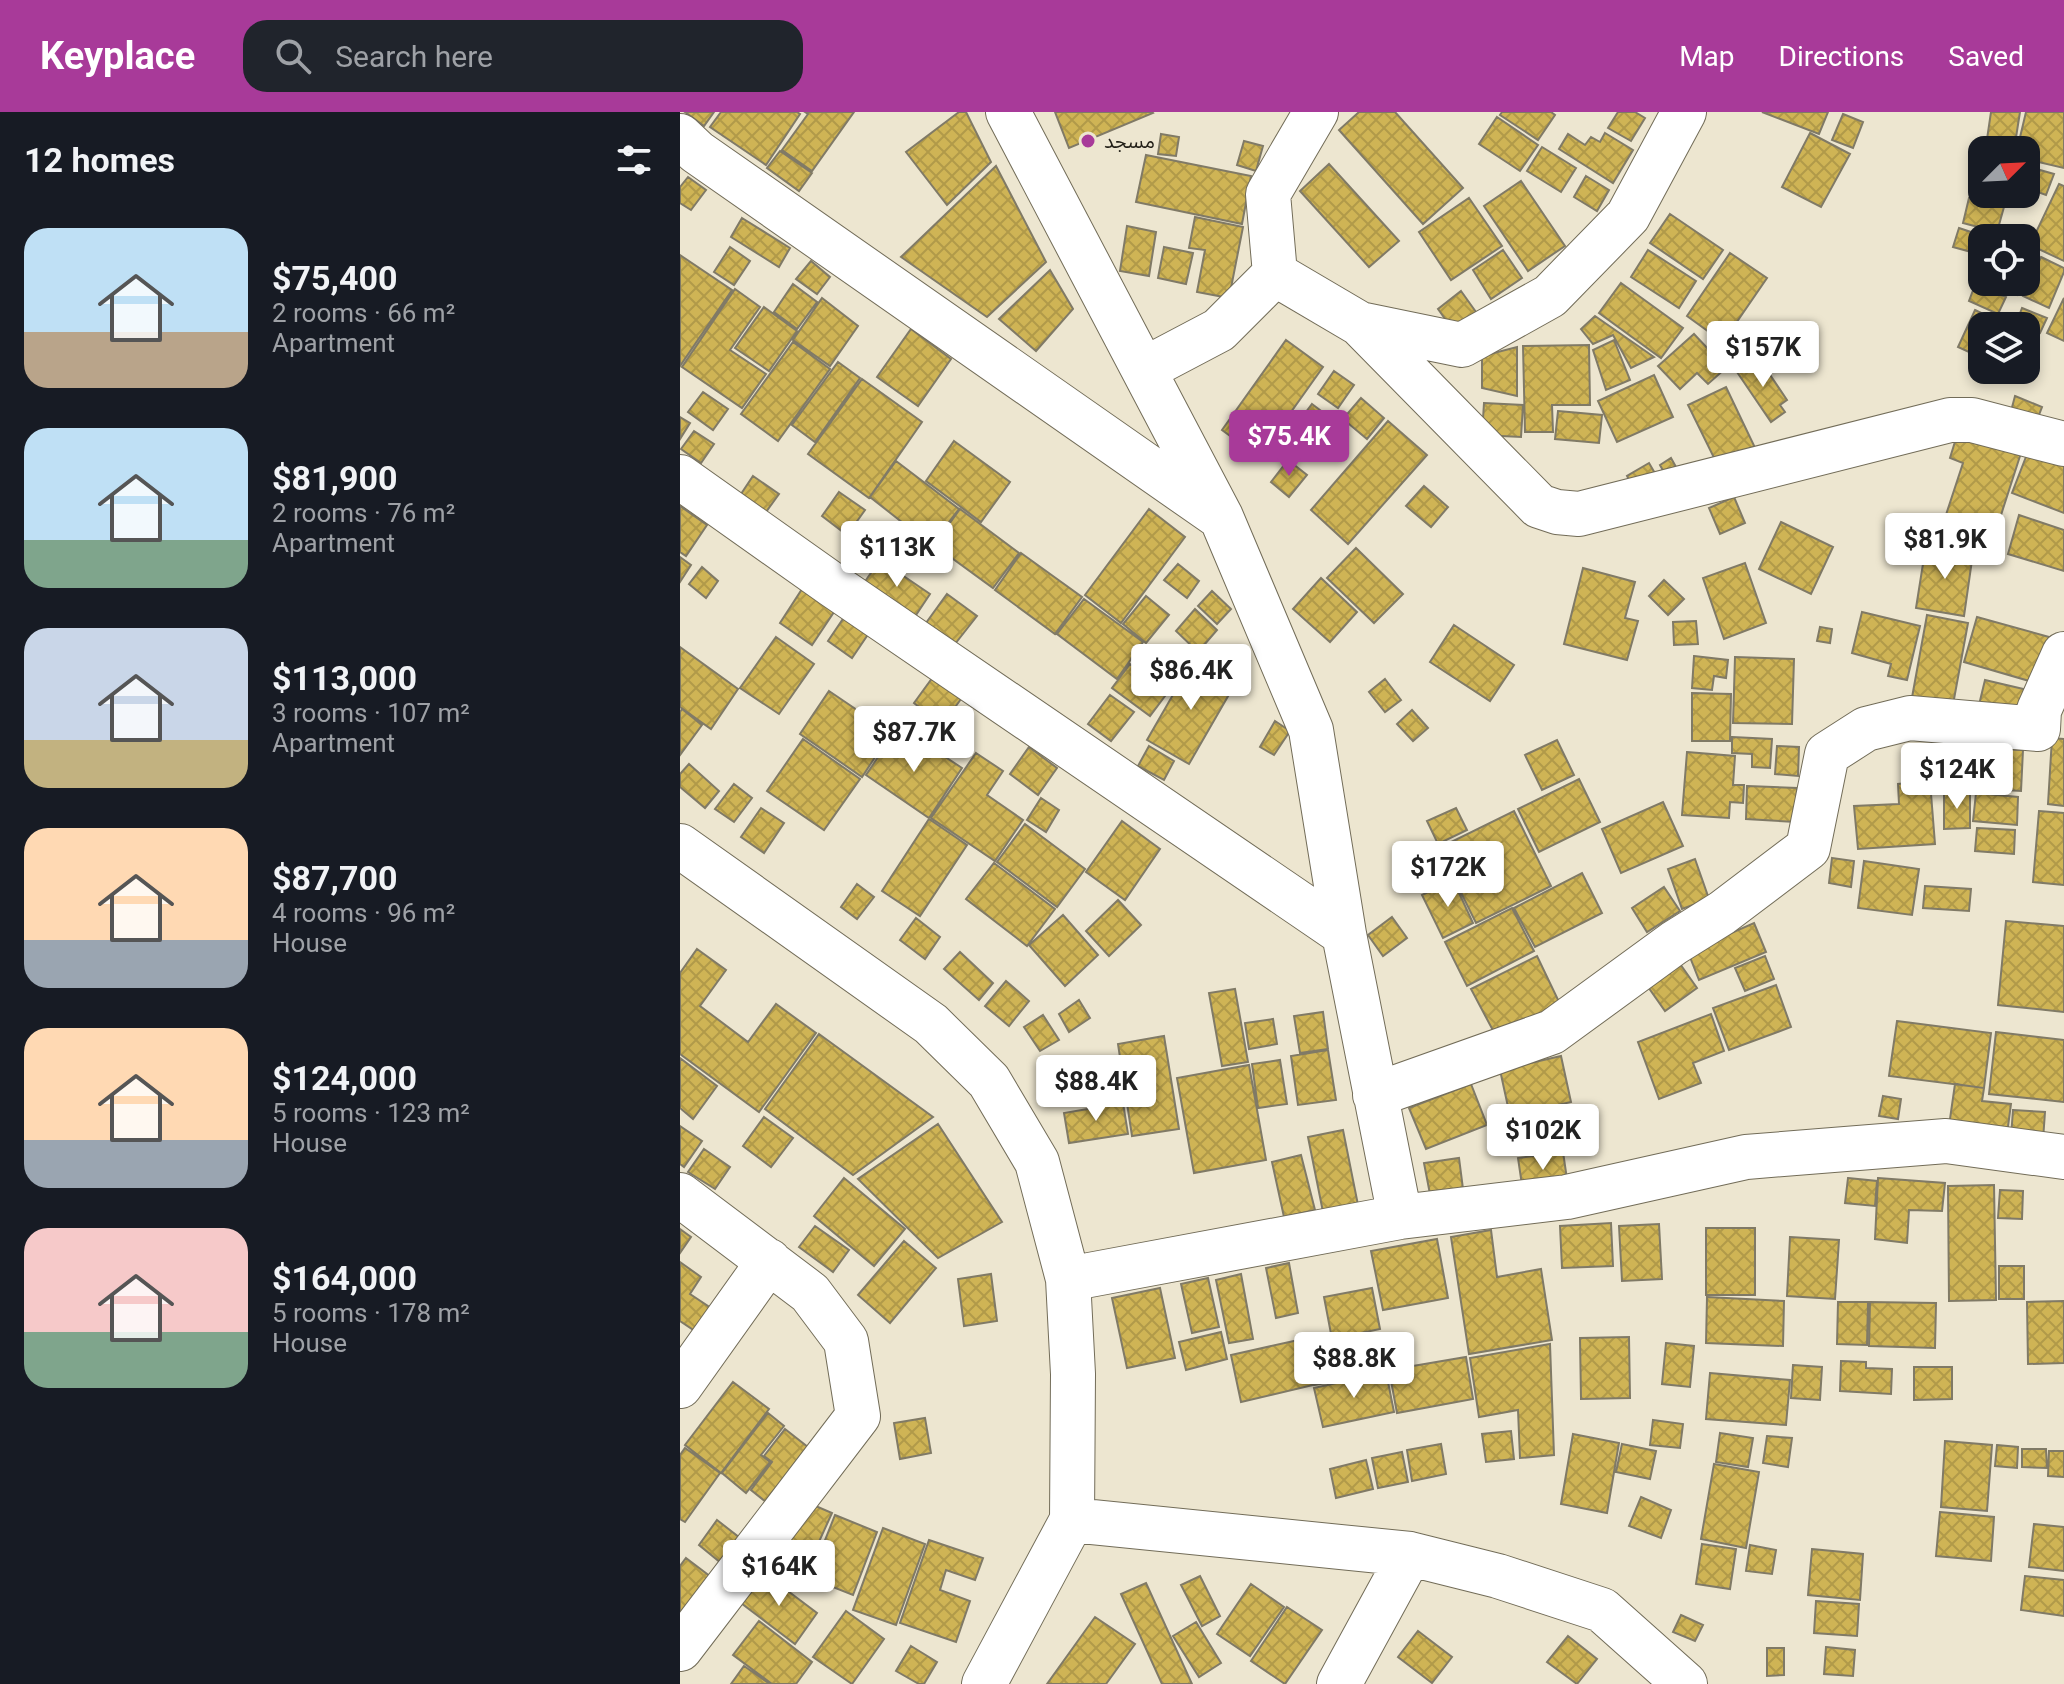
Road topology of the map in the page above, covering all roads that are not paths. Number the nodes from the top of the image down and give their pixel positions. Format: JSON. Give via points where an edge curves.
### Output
{"nodes":[{"id":1,"x":1008,"y":112,"type":"edge"},
{"id":2,"x":1316,"y":112,"type":"edge"},
{"id":3,"x":1684,"y":112,"type":"edge"},
{"id":4,"x":680,"y":136,"type":"edge"},
{"id":5,"x":1275,"y":274,"type":"junction"},
{"id":6,"x":1360,"y":324,"type":"junction"},
{"id":7,"x":1145,"y":369,"type":"junction"},
{"id":8,"x":2064,"y":444,"type":"edge"},
{"id":9,"x":680,"y":477,"type":"edge"},
{"id":10,"x":1221,"y":517,"type":"junction"},
{"id":11,"x":2064,"y":654,"type":"edge"},
{"id":12,"x":680,"y":846,"type":"edge"},
{"id":13,"x":1344,"y":934,"type":"junction"},
{"id":14,"x":1375,"y":1095,"type":"junction"},
{"id":15,"x":2064,"y":1157,"type":"edge"},
{"id":16,"x":680,"y":1195,"type":"edge"},
{"id":17,"x":1400,"y":1217,"type":"junction"},
{"id":18,"x":769,"y":1261,"type":"junction"},
{"id":19,"x":1068,"y":1279,"type":"junction"},
{"id":20,"x":680,"y":1386,"type":"edge"},
{"id":21,"x":1072,"y":1520,"type":"junction"},
{"id":22,"x":1410,"y":1554,"type":"junction"},
{"id":23,"x":680,"y":1649,"type":"edge"},
{"id":24,"x":984,"y":1684,"type":"edge"},
{"id":25,"x":1339,"y":1684,"type":"edge"},
{"id":26,"x":1685,"y":1684,"type":"edge"}],
"edges":[{"from":1,"to":7,"type":"street"},
{"from":2,"to":5,"type":"street","via":[[1268,194]]},
{"from":3,"to":6,"type":"street","via":[[1628,216],[1550,296],[1462,345]]},
{"from":4,"to":10,"type":"street"},
{"from":5,"to":6,"type":"street"},
{"from":5,"to":7,"type":"street","via":[[1219,330]]},
{"from":6,"to":8,"type":"street","via":[[1539,506],[1557,512],[1579,514],[1950,420],[1972,420]]},
{"from":7,"to":10,"type":"street"},
{"from":9,"to":13,"type":"street"},
{"from":10,"to":13,"type":"street","via":[[1311,730]]},
{"from":11,"to":14,"type":"street","via":[[2039,710],[2038,729],[1910,718],[1866,729],[1827,754],[1808,848],[1722,913],[1552,1032]]},
{"from":12,"to":19,"type":"street","via":[[931,1024],[989,1081],[1037,1162]]},
{"from":13,"to":14,"type":"street"},
{"from":14,"to":17,"type":"street"},
{"from":15,"to":17,"type":"street","via":[[1946,1141],[1746,1157],[1567,1197]]},
{"from":16,"to":18,"type":"street"},
{"from":17,"to":19,"type":"street"},
{"from":18,"to":20,"type":"street"},
{"from":18,"to":23,"type":"street","via":[[810,1293],[846,1341],[858,1416]]},
{"from":19,"to":21,"type":"street"},
{"from":21,"to":22,"type":"street"},
{"from":21,"to":24,"type":"street"},
{"from":22,"to":25,"type":"street"},
{"from":22,"to":26,"type":"street","via":[[1602,1610]]}]}
